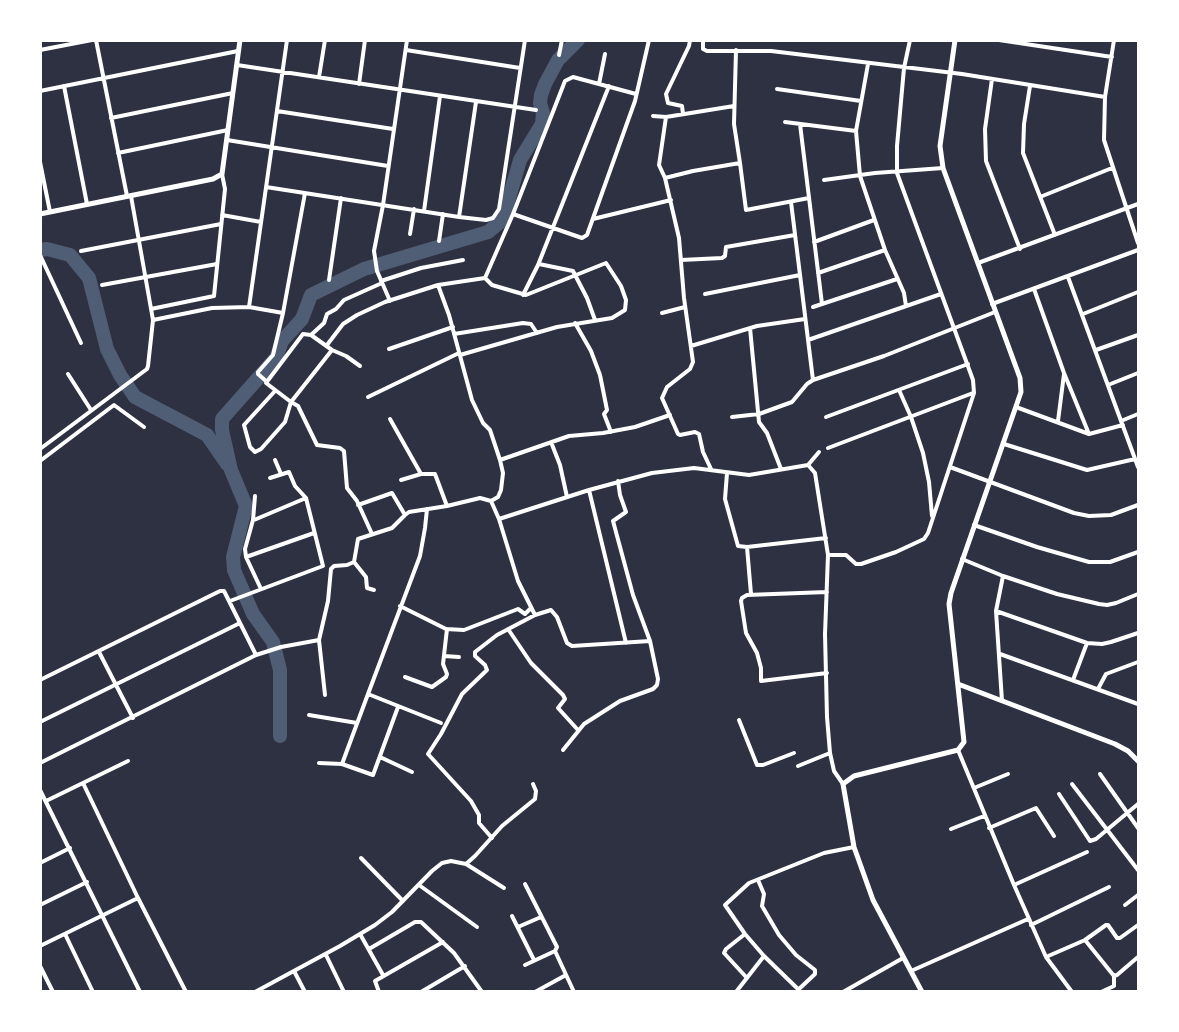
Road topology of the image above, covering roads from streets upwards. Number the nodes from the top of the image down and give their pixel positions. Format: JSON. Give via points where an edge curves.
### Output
{"nodes":[{"id":1,"x":94,"y":40,"type":"edge"},
{"id":2,"x":240,"y":40,"type":"edge"},
{"id":3,"x":287,"y":40,"type":"edge"},
{"id":4,"x":325,"y":40,"type":"edge"},
{"id":5,"x":365,"y":40,"type":"edge"},
{"id":6,"x":407,"y":40,"type":"edge"},
{"id":7,"x":525,"y":40,"type":"edge"},
{"id":8,"x":561,"y":40,"type":"edge"},
{"id":9,"x":649,"y":40,"type":"edge"},
{"id":10,"x":690,"y":40,"type":"edge"},
{"id":11,"x":703,"y":40,"type":"edge"},
{"id":12,"x":910,"y":40,"type":"edge"},
{"id":13,"x":955,"y":40,"type":"edge"},
{"id":14,"x":999,"y":40,"type":"edge"},
{"id":15,"x":1114,"y":40,"type":"edge"},
{"id":16,"x":40,"y":50,"type":"edge"},
{"id":17,"x":406,"y":50,"type":"junction"},
{"id":18,"x":736,"y":50,"type":"junction"},
{"id":19,"x":238,"y":51,"type":"junction"},
{"id":20,"x":605,"y":54,"type":"dead end"},
{"id":21,"x":559,"y":55,"type":"dead end"},
{"id":22,"x":1112,"y":57,"type":"junction"},
{"id":23,"x":868,"y":64,"type":"junction"},
{"id":24,"x":237,"y":65,"type":"junction"},
{"id":25,"x":520,"y":68,"type":"junction"},
{"id":26,"x":904,"y":68,"type":"junction"},
{"id":27,"x":283,"y":72,"type":"junction"},
{"id":28,"x":950,"y":73,"type":"junction"},
{"id":29,"x":319,"y":77,"type":"junction"},
{"id":30,"x":103,"y":78,"type":"junction"},
{"id":31,"x":992,"y":79,"type":"junction"},
{"id":32,"x":359,"y":84,"type":"junction"},
{"id":33,"x":599,"y":84,"type":"junction"},
{"id":34,"x":64,"y":86,"type":"junction"},
{"id":35,"x":609,"y":86,"type":"junction"},
{"id":36,"x":1030,"y":86,"type":"junction"},
{"id":37,"x":777,"y":89,"type":"dead end"},
{"id":38,"x":399,"y":90,"type":"junction"},
{"id":39,"x":40,"y":91,"type":"edge"},
{"id":40,"x":233,"y":93,"type":"junction"},
{"id":41,"x":636,"y":94,"type":"junction"},
{"id":42,"x":440,"y":96,"type":"junction"},
{"id":43,"x":1105,"y":97,"type":"junction"},
{"id":44,"x":476,"y":101,"type":"junction"},
{"id":45,"x":861,"y":101,"type":"junction"},
{"id":46,"x":734,"y":106,"type":"junction"},
{"id":47,"x":515,"y":107,"type":"junction"},
{"id":48,"x":536,"y":110,"type":"dead end"},
{"id":49,"x":277,"y":111,"type":"junction"},
{"id":50,"x":683,"y":114,"type":"junction"},
{"id":51,"x":653,"y":116,"type":"dead end"},
{"id":52,"x":666,"y":117,"type":"junction"},
{"id":53,"x":111,"y":118,"type":"junction"},
{"id":54,"x":785,"y":122,"type":"dead end"},
{"id":55,"x":800,"y":124,"type":"junction"},
{"id":56,"x":393,"y":129,"type":"junction"},
{"id":57,"x":228,"y":130,"type":"junction"},
{"id":58,"x":856,"y":131,"type":"junction"},
{"id":59,"x":227,"y":140,"type":"junction"},
{"id":60,"x":272,"y":147,"type":"junction"},
{"id":61,"x":118,"y":153,"type":"junction"},
{"id":62,"x":40,"y":162,"type":"edge"},
{"id":63,"x":740,"y":163,"type":"junction"},
{"id":64,"x":388,"y":165,"type":"junction"},
{"id":65,"x":943,"y":168,"type":"junction"},
{"id":66,"x":1112,"y":168,"type":"junction"},
{"id":67,"x":897,"y":173,"type":"junction"},
{"id":68,"x":222,"y":174,"type":"junction"},
{"id":69,"x":860,"y":176,"type":"junction"},
{"id":70,"x":665,"y":178,"type":"junction"},
{"id":71,"x":824,"y":180,"type":"dead end"},
{"id":72,"x":266,"y":187,"type":"junction"},
{"id":73,"x":304,"y":192,"type":"junction"},
{"id":74,"x":129,"y":196,"type":"junction"},
{"id":75,"x":1040,"y":197,"type":"junction"},
{"id":76,"x":341,"y":198,"type":"junction"},
{"id":77,"x":809,"y":198,"type":"junction"},
{"id":78,"x":671,"y":200,"type":"junction"},
{"id":79,"x":791,"y":202,"type":"junction"},
{"id":80,"x":87,"y":204,"type":"junction"},
{"id":81,"x":1138,"y":204,"type":"edge"},
{"id":82,"x":383,"y":205,"type":"junction"},
{"id":83,"x":414,"y":209,"type":"junction"},
{"id":84,"x":1126,"y":210,"type":"junction"},
{"id":85,"x":424,"y":211,"type":"junction"},
{"id":86,"x":50,"y":212,"type":"junction"},
{"id":87,"x":40,"y":214,"type":"edge"},
{"id":88,"x":443,"y":214,"type":"junction"},
{"id":89,"x":513,"y":214,"type":"junction"},
{"id":90,"x":222,"y":215,"type":"junction"},
{"id":91,"x":459,"y":217,"type":"junction"},
{"id":92,"x":593,"y":219,"type":"junction"},
{"id":93,"x":874,"y":220,"type":"junction"},
{"id":94,"x":261,"y":222,"type":"junction"},
{"id":95,"x":221,"y":224,"type":"junction"},
{"id":96,"x":553,"y":227,"type":"junction"},
{"id":97,"x":410,"y":234,"type":"dead end"},
{"id":98,"x":795,"y":235,"type":"junction"},
{"id":99,"x":1055,"y":235,"type":"junction"},
{"id":100,"x":139,"y":240,"type":"junction"},
{"id":101,"x":438,"y":241,"type":"dead end"},
{"id":102,"x":814,"y":242,"type":"junction"},
{"id":103,"x":1138,"y":243,"type":"edge"},
{"id":104,"x":1020,"y":249,"type":"junction"},
{"id":105,"x":885,"y":250,"type":"junction"},
{"id":106,"x":1138,"y":250,"type":"edge"},
{"id":107,"x":81,"y":251,"type":"dead end"},
{"id":108,"x":40,"y":255,"type":"edge"},
{"id":109,"x":463,"y":260,"type":"dead end"},
{"id":110,"x":681,"y":260,"type":"junction"},
{"id":111,"x":538,"y":263,"type":"junction"},
{"id":112,"x":216,"y":264,"type":"junction"},
{"id":113,"x":978,"y":264,"type":"junction"},
{"id":114,"x":818,"y":273,"type":"junction"},
{"id":115,"x":576,"y":274,"type":"junction"},
{"id":116,"x":800,"y":274,"type":"junction"},
{"id":117,"x":147,"y":277,"type":"junction"},
{"id":118,"x":1068,"y":277,"type":"junction"},
{"id":119,"x":485,"y":278,"type":"junction"},
{"id":120,"x":897,"y":279,"type":"junction"},
{"id":121,"x":329,"y":280,"type":"dead end"},
{"id":122,"x":382,"y":282,"type":"junction"},
{"id":123,"x":102,"y":285,"type":"dead end"},
{"id":124,"x":438,"y":285,"type":"junction"},
{"id":125,"x":1034,"y":289,"type":"junction"},
{"id":126,"x":1138,"y":292,"type":"edge"},
{"id":127,"x":705,"y":294,"type":"dead end"},
{"id":128,"x":941,"y":294,"type":"junction"},
{"id":129,"x":524,"y":295,"type":"junction"},
{"id":130,"x":390,"y":300,"type":"junction"},
{"id":131,"x":822,"y":304,"type":"junction"},
{"id":132,"x":992,"y":304,"type":"junction"},
{"id":133,"x":906,"y":306,"type":"junction"},
{"id":134,"x":249,"y":307,"type":"junction"},
{"id":135,"x":685,"y":307,"type":"junction"},
{"id":136,"x":813,"y":307,"type":"dead end"},
{"id":137,"x":152,"y":309,"type":"junction"},
{"id":138,"x":995,"y":312,"type":"junction"},
{"id":139,"x":283,"y":313,"type":"junction"},
{"id":140,"x":662,"y":313,"type":"dead end"},
{"id":141,"x":1083,"y":314,"type":"junction"},
{"id":142,"x":805,"y":319,"type":"junction"},
{"id":143,"x":595,"y":320,"type":"junction"},
{"id":144,"x":153,"y":321,"type":"junction"},
{"id":145,"x":575,"y":323,"type":"junction"},
{"id":146,"x":453,"y":327,"type":"junction"},
{"id":147,"x":955,"y":327,"type":"junction"},
{"id":148,"x":750,"y":328,"type":"junction"},
{"id":149,"x":537,"y":333,"type":"junction"},
{"id":150,"x":454,"y":334,"type":"junction"},
{"id":151,"x":311,"y":335,"type":"junction"},
{"id":152,"x":1138,"y":335,"type":"edge"},
{"id":153,"x":808,"y":340,"type":"junction"},
{"id":154,"x":81,"y":343,"type":"dead end"},
{"id":155,"x":327,"y":345,"type":"junction"},
{"id":156,"x":691,"y":346,"type":"junction"},
{"id":157,"x":389,"y":349,"type":"dead end"},
{"id":158,"x":332,"y":350,"type":"junction"},
{"id":159,"x":1096,"y":350,"type":"junction"},
{"id":160,"x":459,"y":354,"type":"junction"},
{"id":161,"x":968,"y":364,"type":"junction"},
{"id":162,"x":360,"y":366,"type":"dead end"},
{"id":163,"x":1064,"y":373,"type":"junction"},
{"id":164,"x":1138,"y":373,"type":"edge"},
{"id":165,"x":68,"y":374,"type":"dead end"},
{"id":166,"x":264,"y":380,"type":"junction"},
{"id":167,"x":813,"y":380,"type":"junction"},
{"id":168,"x":1108,"y":385,"type":"junction"},
{"id":169,"x":899,"y":390,"type":"junction"},
{"id":170,"x":275,"y":391,"type":"junction"},
{"id":171,"x":974,"y":393,"type":"junction"},
{"id":172,"x":368,"y":397,"type":"dead end"},
{"id":173,"x":107,"y":398,"type":"junction"},
{"id":174,"x":291,"y":402,"type":"junction"},
{"id":175,"x":114,"y":405,"type":"junction"},
{"id":176,"x":1016,"y":406,"type":"junction"},
{"id":177,"x":91,"y":410,"type":"junction"},
{"id":178,"x":759,"y":414,"type":"junction"},
{"id":179,"x":1138,"y":414,"type":"edge"},
{"id":180,"x":670,"y":415,"type":"junction"},
{"id":181,"x":732,"y":417,"type":"dead end"},
{"id":182,"x":826,"y":417,"type":"dead end"},
{"id":183,"x":911,"y":417,"type":"junction"},
{"id":184,"x":390,"y":419,"type":"dead end"},
{"id":185,"x":1058,"y":421,"type":"junction"},
{"id":186,"x":1122,"y":423,"type":"junction"},
{"id":187,"x":144,"y":427,"type":"dead end"},
{"id":188,"x":611,"y":432,"type":"junction"},
{"id":189,"x":1089,"y":434,"type":"junction"},
{"id":190,"x":551,"y":442,"type":"junction"},
{"id":191,"x":1004,"y":444,"type":"junction"},
{"id":192,"x":828,"y":448,"type":"dead end"},
{"id":193,"x":40,"y":449,"type":"edge"},
{"id":194,"x":819,"y":452,"type":"dead end"},
{"id":195,"x":1135,"y":459,"type":"junction"},
{"id":196,"x":275,"y":460,"type":"dead end"},
{"id":197,"x":500,"y":460,"type":"junction"},
{"id":198,"x":40,"y":461,"type":"edge"},
{"id":199,"x":808,"y":465,"type":"junction"},
{"id":200,"x":951,"y":466,"type":"junction"},
{"id":201,"x":1138,"y":467,"type":"edge"},
{"id":202,"x":711,"y":469,"type":"junction"},
{"id":203,"x":781,"y":469,"type":"junction"},
{"id":204,"x":727,"y":473,"type":"junction"},
{"id":205,"x":281,"y":474,"type":"junction"},
{"id":206,"x":421,"y":474,"type":"junction"},
{"id":207,"x":270,"y":478,"type":"dead end"},
{"id":208,"x":401,"y":480,"type":"dead end"},
{"id":209,"x":618,"y":481,"type":"junction"},
{"id":210,"x":990,"y":483,"type":"junction"},
{"id":211,"x":589,"y":490,"type":"junction"},
{"id":212,"x":255,"y":496,"type":"dead end"},
{"id":213,"x":567,"y":497,"type":"junction"},
{"id":214,"x":306,"y":498,"type":"junction"},
{"id":215,"x":491,"y":501,"type":"junction"},
{"id":216,"x":358,"y":505,"type":"junction"},
{"id":217,"x":1138,"y":505,"type":"edge"},
{"id":218,"x":447,"y":506,"type":"junction"},
{"id":219,"x":427,"y":509,"type":"junction"},
{"id":220,"x":405,"y":514,"type":"junction"},
{"id":221,"x":499,"y":519,"type":"junction"},
{"id":222,"x":932,"y":519,"type":"junction"},
{"id":223,"x":253,"y":520,"type":"junction"},
{"id":224,"x":974,"y":525,"type":"junction"},
{"id":225,"x":314,"y":533,"type":"junction"},
{"id":226,"x":372,"y":534,"type":"junction"},
{"id":227,"x":826,"y":538,"type":"junction"},
{"id":228,"x":747,"y":547,"type":"junction"},
{"id":229,"x":1138,"y":552,"type":"edge"},
{"id":230,"x":828,"y":555,"type":"junction"},
{"id":231,"x":246,"y":557,"type":"junction"},
{"id":232,"x":962,"y":559,"type":"junction"},
{"id":233,"x":354,"y":562,"type":"junction"},
{"id":234,"x":1003,"y":576,"type":"junction"},
{"id":235,"x":261,"y":590,"type":"junction"},
{"id":236,"x":374,"y":590,"type":"dead end"},
{"id":237,"x":827,"y":592,"type":"junction"},
{"id":238,"x":1138,"y":594,"type":"edge"},
{"id":239,"x":751,"y":595,"type":"junction"},
{"id":240,"x":230,"y":601,"type":"junction"},
{"id":241,"x":400,"y":606,"type":"junction"},
{"id":242,"x":531,"y":608,"type":"junction"},
{"id":243,"x":996,"y":611,"type":"junction"},
{"id":244,"x":535,"y":615,"type":"junction"},
{"id":245,"x":240,"y":623,"type":"junction"},
{"id":246,"x":447,"y":629,"type":"junction"},
{"id":247,"x":508,"y":629,"type":"junction"},
{"id":248,"x":1138,"y":633,"type":"edge"},
{"id":249,"x":319,"y":640,"type":"junction"},
{"id":250,"x":650,"y":641,"type":"junction"},
{"id":251,"x":626,"y":643,"type":"junction"},
{"id":252,"x":1087,"y":643,"type":"junction"},
{"id":253,"x":99,"y":652,"type":"junction"},
{"id":254,"x":1000,"y":654,"type":"junction"},
{"id":255,"x":256,"y":655,"type":"junction"},
{"id":256,"x":444,"y":656,"type":"junction"},
{"id":257,"x":459,"y":657,"type":"dead end"},
{"id":258,"x":1138,"y":662,"type":"edge"},
{"id":259,"x":827,"y":673,"type":"junction"},
{"id":260,"x":405,"y":677,"type":"dead end"},
{"id":261,"x":40,"y":680,"type":"edge"},
{"id":262,"x":1073,"y":680,"type":"junction"},
{"id":263,"x":116,"y":684,"type":"junction"},
{"id":264,"x":958,"y":684,"type":"junction"},
{"id":265,"x":1098,"y":689,"type":"junction"},
{"id":266,"x":368,"y":694,"type":"junction"},
{"id":267,"x":325,"y":695,"type":"dead end"},
{"id":268,"x":1002,"y":702,"type":"junction"},
{"id":269,"x":1138,"y":704,"type":"edge"},
{"id":270,"x":398,"y":706,"type":"junction"},
{"id":271,"x":309,"y":716,"type":"dead end"},
{"id":272,"x":133,"y":718,"type":"junction"},
{"id":273,"x":739,"y":720,"type":"dead end"},
{"id":274,"x":40,"y":722,"type":"edge"},
{"id":275,"x":357,"y":723,"type":"junction"},
{"id":276,"x":441,"y":723,"type":"dead end"},
{"id":277,"x":578,"y":730,"type":"junction"},
{"id":278,"x":563,"y":750,"type":"dead end"},
{"id":279,"x":958,"y":750,"type":"junction"},
{"id":280,"x":794,"y":753,"type":"dead end"},
{"id":281,"x":830,"y":753,"type":"junction"},
{"id":282,"x":380,"y":758,"type":"junction"},
{"id":283,"x":1138,"y":760,"type":"edge"},
{"id":284,"x":128,"y":761,"type":"dead end"},
{"id":285,"x":40,"y":763,"type":"edge"},
{"id":286,"x":319,"y":763,"type":"dead end"},
{"id":287,"x":342,"y":764,"type":"junction"},
{"id":288,"x":798,"y":766,"type":"dead end"},
{"id":289,"x":412,"y":772,"type":"dead end"},
{"id":290,"x":1008,"y":774,"type":"dead end"},
{"id":291,"x":1100,"y":774,"type":"dead end"},
{"id":292,"x":83,"y":783,"type":"junction"},
{"id":293,"x":533,"y":784,"type":"dead end"},
{"id":294,"x":843,"y":784,"type":"junction"},
{"id":295,"x":1072,"y":784,"type":"dead end"},
{"id":296,"x":974,"y":788,"type":"junction"},
{"id":297,"x":40,"y":790,"type":"edge"},
{"id":298,"x":1059,"y":794,"type":"dead end"},
{"id":299,"x":46,"y":801,"type":"junction"},
{"id":300,"x":1138,"y":804,"type":"edge"},
{"id":301,"x":1127,"y":812,"type":"junction"},
{"id":302,"x":984,"y":816,"type":"junction"},
{"id":303,"x":989,"y":828,"type":"junction"},
{"id":304,"x":1107,"y":828,"type":"junction"},
{"id":305,"x":1138,"y":828,"type":"edge"},
{"id":306,"x":951,"y":829,"type":"dead end"},
{"id":307,"x":1054,"y":836,"type":"dead end"},
{"id":308,"x":492,"y":838,"type":"junction"},
{"id":309,"x":854,"y":847,"type":"junction"},
{"id":310,"x":70,"y":848,"type":"junction"},
{"id":311,"x":1087,"y":852,"type":"dead end"},
{"id":312,"x":362,"y":858,"type":"dead end"},
{"id":313,"x":40,"y":863,"type":"edge"},
{"id":314,"x":466,"y":864,"type":"junction"},
{"id":315,"x":1138,"y":870,"type":"edge"},
{"id":316,"x":757,"y":880,"type":"junction"},
{"id":317,"x":87,"y":882,"type":"junction"},
{"id":318,"x":525,"y":884,"type":"dead end"},
{"id":319,"x":419,"y":885,"type":"junction"},
{"id":320,"x":1014,"y":885,"type":"junction"},
{"id":321,"x":1109,"y":887,"type":"dead end"},
{"id":322,"x":504,"y":888,"type":"dead end"},
{"id":323,"x":1138,"y":895,"type":"edge"},
{"id":324,"x":138,"y":898,"type":"junction"},
{"id":325,"x":403,"y":901,"type":"junction"},
{"id":326,"x":40,"y":905,"type":"edge"},
{"id":327,"x":1125,"y":905,"type":"dead end"},
{"id":328,"x":103,"y":915,"type":"junction"},
{"id":329,"x":512,"y":916,"type":"dead end"},
{"id":330,"x":541,"y":916,"type":"junction"},
{"id":331,"x":1028,"y":919,"type":"junction"},
{"id":332,"x":1031,"y":925,"type":"junction"},
{"id":333,"x":1138,"y":926,"type":"edge"},
{"id":334,"x":477,"y":927,"type":"dead end"},
{"id":335,"x":518,"y":927,"type":"junction"},
{"id":336,"x":65,"y":934,"type":"junction"},
{"id":337,"x":360,"y":934,"type":"junction"},
{"id":338,"x":745,"y":934,"type":"junction"},
{"id":339,"x":1086,"y":940,"type":"junction"},
{"id":340,"x":443,"y":942,"type":"junction"},
{"id":341,"x":40,"y":946,"type":"edge"},
{"id":342,"x":369,"y":949,"type":"junction"},
{"id":343,"x":555,"y":951,"type":"junction"},
{"id":344,"x":326,"y":954,"type":"junction"},
{"id":345,"x":764,"y":956,"type":"junction"},
{"id":346,"x":1046,"y":957,"type":"junction"},
{"id":347,"x":1138,"y":957,"type":"edge"},
{"id":348,"x":903,"y":958,"type":"junction"},
{"id":349,"x":534,"y":960,"type":"junction"},
{"id":350,"x":525,"y":965,"type":"dead end"},
{"id":351,"x":40,"y":966,"type":"edge"},
{"id":352,"x":465,"y":966,"type":"junction"},
{"id":353,"x":294,"y":971,"type":"junction"},
{"id":354,"x":910,"y":971,"type":"junction"},
{"id":355,"x":383,"y":975,"type":"junction"},
{"id":356,"x":566,"y":975,"type":"junction"},
{"id":357,"x":1113,"y":976,"type":"junction"},
{"id":358,"x":747,"y":978,"type":"junction"},
{"id":359,"x":800,"y":990,"type":"edge"},
{"id":360,"x":482,"y":991,"type":"edge"},
{"id":361,"x":53,"y":992,"type":"edge"},
{"id":362,"x":93,"y":992,"type":"edge"},
{"id":363,"x":140,"y":992,"type":"edge"},
{"id":364,"x":186,"y":992,"type":"edge"},
{"id":365,"x":255,"y":992,"type":"edge"},
{"id":366,"x":305,"y":992,"type":"edge"},
{"id":367,"x":344,"y":992,"type":"edge"},
{"id":368,"x":379,"y":992,"type":"edge"},
{"id":369,"x":421,"y":992,"type":"edge"},
{"id":370,"x":535,"y":992,"type":"edge"},
{"id":371,"x":574,"y":992,"type":"edge"},
{"id":372,"x":736,"y":992,"type":"edge"},
{"id":373,"x":843,"y":992,"type":"edge"},
{"id":374,"x":922,"y":992,"type":"edge"},
{"id":375,"x":1072,"y":992,"type":"edge"},
{"id":376,"x":1101,"y":992,"type":"edge"}],
"edges":[{"from":1,"to":16,"type":"street"},
{"from":1,"to":30,"type":"street"},
{"from":2,"to":19,"type":"street"},
{"from":3,"to":27,"type":"street"},
{"from":4,"to":29,"type":"street"},
{"from":5,"to":32,"type":"street"},
{"from":6,"to":17,"type":"street"},
{"from":7,"to":25,"type":"street"},
{"from":8,"to":21,"type":"street"},
{"from":9,"to":41,"type":"street"},
{"from":10,"to":50,"type":"street","via":[[666,94],[667,102],[682,106]]},
{"from":11,"to":18,"type":"street","via":[[704,50]]},
{"from":12,"to":26,"type":"street"},
{"from":13,"to":28,"type":"street"},
{"from":14,"to":22,"type":"street"},
{"from":15,"to":22,"type":"street"},
{"from":17,"to":25,"type":"street"},
{"from":17,"to":38,"type":"street"},
{"from":18,"to":23,"type":"street"},
{"from":18,"to":46,"type":"street"},
{"from":19,"to":24,"type":"street"},
{"from":19,"to":30,"type":"street"},
{"from":20,"to":33,"type":"street"},
{"from":22,"to":43,"type":"street"},
{"from":23,"to":26,"type":"street"},
{"from":23,"to":45,"type":"street"},
{"from":24,"to":27,"type":"street"},
{"from":24,"to":40,"type":"street"},
{"from":25,"to":47,"type":"street"},
{"from":26,"to":28,"type":"street"},
{"from":26,"to":67,"type":"street"},
{"from":27,"to":29,"type":"street"},
{"from":27,"to":49,"type":"street"},
{"from":28,"to":31,"type":"street"},
{"from":28,"to":65,"type":"street","via":[[940,146]]},
{"from":29,"to":32,"type":"street"},
{"from":30,"to":34,"type":"street"},
{"from":30,"to":53,"type":"street"},
{"from":31,"to":36,"type":"street"},
{"from":31,"to":104,"type":"street","via":[[985,129],[986,161]]},
{"from":32,"to":38,"type":"street"},
{"from":33,"to":35,"type":"street"},
{"from":33,"to":89,"type":"street","via":[[573,77],[564,82]]},
{"from":34,"to":39,"type":"street"},
{"from":34,"to":80,"type":"street"},
{"from":35,"to":41,"type":"street"},
{"from":35,"to":96,"type":"street"},
{"from":36,"to":43,"type":"street"},
{"from":36,"to":75,"type":"street","via":[[1023,153]]},
{"from":37,"to":45,"type":"street"},
{"from":38,"to":42,"type":"street"},
{"from":38,"to":56,"type":"street"},
{"from":40,"to":53,"type":"street"},
{"from":40,"to":57,"type":"street"},
{"from":41,"to":92,"type":"street"},
{"from":42,"to":44,"type":"street"},
{"from":42,"to":85,"type":"street"},
{"from":43,"to":66,"type":"street","via":[[1104,140]]},
{"from":44,"to":47,"type":"street"},
{"from":44,"to":91,"type":"street"},
{"from":45,"to":58,"type":"street"},
{"from":46,"to":50,"type":"street"},
{"from":46,"to":63,"type":"street"},
{"from":47,"to":48,"type":"street"},
{"from":47,"to":91,"type":"street","via":[[499,210],[493,219]]},
{"from":49,"to":56,"type":"street"},
{"from":49,"to":60,"type":"street"},
{"from":50,"to":52,"type":"street"},
{"from":51,"to":52,"type":"street"},
{"from":52,"to":70,"type":"street","via":[[659,165]]},
{"from":53,"to":61,"type":"street"},
{"from":54,"to":55,"type":"street"},
{"from":55,"to":58,"type":"street"},
{"from":55,"to":77,"type":"street"},
{"from":56,"to":64,"type":"street"},
{"from":57,"to":59,"type":"street"},
{"from":57,"to":61,"type":"street"},
{"from":58,"to":69,"type":"street"},
{"from":59,"to":60,"type":"street"},
{"from":59,"to":68,"type":"street"},
{"from":60,"to":64,"type":"street"},
{"from":60,"to":72,"type":"street"},
{"from":61,"to":74,"type":"street"},
{"from":62,"to":86,"type":"street"},
{"from":63,"to":70,"type":"street"},
{"from":63,"to":79,"type":"street","via":[[746,210]]},
{"from":64,"to":82,"type":"street"},
{"from":65,"to":67,"type":"street"},
{"from":65,"to":113,"type":"street"},
{"from":66,"to":75,"type":"street"},
{"from":66,"to":84,"type":"street"},
{"from":67,"to":69,"type":"street"},
{"from":67,"to":128,"type":"street"},
{"from":68,"to":74,"type":"street"},
{"from":68,"to":90,"type":"street"},
{"from":69,"to":71,"type":"street"},
{"from":69,"to":93,"type":"street"},
{"from":70,"to":78,"type":"street"},
{"from":72,"to":73,"type":"street"},
{"from":72,"to":94,"type":"street"},
{"from":73,"to":76,"type":"street"},
{"from":73,"to":139,"type":"street"},
{"from":74,"to":80,"type":"street"},
{"from":74,"to":100,"type":"street"},
{"from":75,"to":99,"type":"street"},
{"from":76,"to":82,"type":"street"},
{"from":76,"to":121,"type":"street"},
{"from":77,"to":79,"type":"street"},
{"from":77,"to":102,"type":"street"},
{"from":78,"to":92,"type":"street"},
{"from":78,"to":110,"type":"street"},
{"from":79,"to":98,"type":"street"},
{"from":80,"to":86,"type":"street"},
{"from":81,"to":84,"type":"street"},
{"from":82,"to":83,"type":"street"},
{"from":82,"to":122,"type":"street","via":[[373,258]]},
{"from":83,"to":85,"type":"street"},
{"from":83,"to":97,"type":"street"},
{"from":84,"to":99,"type":"street"},
{"from":84,"to":103,"type":"street"},
{"from":85,"to":88,"type":"street"},
{"from":86,"to":87,"type":"street"},
{"from":88,"to":91,"type":"street"},
{"from":88,"to":101,"type":"street"},
{"from":89,"to":96,"type":"street"},
{"from":89,"to":119,"type":"street"},
{"from":90,"to":94,"type":"street"},
{"from":90,"to":95,"type":"street"},
{"from":92,"to":96,"type":"street","via":[[587,236],[582,238]]},
{"from":93,"to":102,"type":"street"},
{"from":93,"to":105,"type":"street"},
{"from":94,"to":134,"type":"street"},
{"from":95,"to":100,"type":"street"},
{"from":95,"to":112,"type":"street"},
{"from":96,"to":111,"type":"street"},
{"from":98,"to":110,"type":"street","via":[[726,247],[722,258]]},
{"from":98,"to":116,"type":"street"},
{"from":99,"to":104,"type":"street"},
{"from":100,"to":107,"type":"street"},
{"from":100,"to":117,"type":"street"},
{"from":102,"to":114,"type":"street"},
{"from":104,"to":113,"type":"street"},
{"from":105,"to":114,"type":"street"},
{"from":105,"to":120,"type":"street"},
{"from":106,"to":118,"type":"street"},
{"from":108,"to":154,"type":"street"},
{"from":109,"to":122,"type":"street","via":[[421,268]]},
{"from":110,"to":135,"type":"street"},
{"from":111,"to":115,"type":"street","via":[[567,268]]},
{"from":111,"to":129,"type":"street"},
{"from":112,"to":117,"type":"street"},
{"from":112,"to":137,"type":"street","via":[[213,296]]},
{"from":113,"to":132,"type":"street"},
{"from":114,"to":131,"type":"street"},
{"from":115,"to":129,"type":"street"},
{"from":115,"to":143,"type":"street"},
{"from":115,"to":143,"type":"street","via":[[606,263],[621,286],[625,310],[612,318]]},
{"from":116,"to":127,"type":"street"},
{"from":116,"to":142,"type":"street"},
{"from":117,"to":123,"type":"street"},
{"from":117,"to":137,"type":"street"},
{"from":118,"to":125,"type":"street"},
{"from":118,"to":141,"type":"street"},
{"from":119,"to":124,"type":"street"},
{"from":119,"to":129,"type":"street","via":[[492,285]]},
{"from":120,"to":131,"type":"street"},
{"from":120,"to":133,"type":"street"},
{"from":122,"to":130,"type":"street"},
{"from":122,"to":151,"type":"street","via":[[344,300]]},
{"from":124,"to":130,"type":"street"},
{"from":124,"to":146,"type":"street"},
{"from":125,"to":132,"type":"street"},
{"from":125,"to":163,"type":"street"},
{"from":126,"to":141,"type":"street"},
{"from":128,"to":133,"type":"street"},
{"from":128,"to":147,"type":"street"},
{"from":130,"to":155,"type":"street","via":[[343,324]]},
{"from":131,"to":136,"type":"street"},
{"from":132,"to":138,"type":"street"},
{"from":133,"to":153,"type":"street"},
{"from":134,"to":139,"type":"street"},
{"from":134,"to":144,"type":"street","via":[[212,308]]},
{"from":135,"to":140,"type":"street"},
{"from":135,"to":156,"type":"street"},
{"from":137,"to":144,"type":"street"},
{"from":138,"to":147,"type":"street"},
{"from":138,"to":176,"type":"street","via":[[1020,378],[1022,392]]},
{"from":139,"to":166,"type":"street","via":[[274,354],[258,370]]},
{"from":141,"to":159,"type":"street"},
{"from":142,"to":148,"type":"street"},
{"from":142,"to":153,"type":"street"},
{"from":143,"to":145,"type":"street"},
{"from":144,"to":173,"type":"street","via":[[147,369]]},
{"from":145,"to":149,"type":"street"},
{"from":145,"to":188,"type":"street","via":[[600,375],[607,410],[604,414]]},
{"from":146,"to":150,"type":"street"},
{"from":146,"to":157,"type":"street"},
{"from":147,"to":161,"type":"street"},
{"from":147,"to":167,"type":"street"},
{"from":148,"to":156,"type":"street"},
{"from":148,"to":178,"type":"street"},
{"from":149,"to":150,"type":"street","via":[[531,324],[523,323]]},
{"from":149,"to":160,"type":"street"},
{"from":150,"to":160,"type":"street"},
{"from":151,"to":155,"type":"street"},
{"from":151,"to":166,"type":"street","via":[[302,335]]},
{"from":152,"to":159,"type":"street"},
{"from":153,"to":167,"type":"street"},
{"from":155,"to":158,"type":"street"},
{"from":156,"to":180,"type":"street","via":[[692,366],[663,393]]},
{"from":158,"to":162,"type":"street"},
{"from":158,"to":174,"type":"street"},
{"from":159,"to":168,"type":"street"},
{"from":160,"to":172,"type":"street"},
{"from":160,"to":197,"type":"street","via":[[472,400],[490,430]]},
{"from":161,"to":169,"type":"street"},
{"from":161,"to":171,"type":"street"},
{"from":163,"to":185,"type":"street"},
{"from":163,"to":189,"type":"street"},
{"from":164,"to":168,"type":"street"},
{"from":165,"to":177,"type":"street"},
{"from":166,"to":170,"type":"street"},
{"from":167,"to":178,"type":"street","via":[[794,401]]},
{"from":168,"to":186,"type":"street"},
{"from":169,"to":182,"type":"street"},
{"from":169,"to":183,"type":"street"},
{"from":170,"to":174,"type":"street"},
{"from":170,"to":174,"type":"street","via":[[244,425],[252,450],[261,449],[285,422]]},
{"from":171,"to":183,"type":"street"},
{"from":171,"to":200,"type":"street"},
{"from":173,"to":175,"type":"street"},
{"from":173,"to":177,"type":"street"},
{"from":174,"to":216,"type":"street","via":[[298,406],[317,445],[344,451],[347,488]]},
{"from":175,"to":187,"type":"street"},
{"from":175,"to":198,"type":"street"},
{"from":176,"to":185,"type":"street"},
{"from":176,"to":191,"type":"street"},
{"from":177,"to":193,"type":"street"},
{"from":178,"to":181,"type":"street"},
{"from":178,"to":203,"type":"street","via":[[760,426],[767,433]]},
{"from":179,"to":186,"type":"street"},
{"from":180,"to":188,"type":"street"},
{"from":180,"to":202,"type":"street","via":[[678,434],[699,434]]},
{"from":183,"to":192,"type":"street"},
{"from":183,"to":222,"type":"street","via":[[929,482]]},
{"from":184,"to":206,"type":"street"},
{"from":185,"to":189,"type":"street"},
{"from":186,"to":189,"type":"street"},
{"from":186,"to":195,"type":"street"},
{"from":188,"to":190,"type":"street"},
{"from":190,"to":197,"type":"street"},
{"from":190,"to":213,"type":"street"},
{"from":191,"to":195,"type":"street","via":[[1087,470]]},
{"from":191,"to":210,"type":"street"},
{"from":194,"to":199,"type":"street"},
{"from":195,"to":201,"type":"street"},
{"from":196,"to":205,"type":"street"},
{"from":197,"to":215,"type":"street","via":[[501,490]]},
{"from":199,"to":203,"type":"street"},
{"from":199,"to":227,"type":"street","via":[[814,473]]},
{"from":200,"to":210,"type":"street"},
{"from":200,"to":222,"type":"street"},
{"from":202,"to":204,"type":"street"},
{"from":202,"to":209,"type":"street","via":[[652,472]]},
{"from":203,"to":204,"type":"street","via":[[749,475]]},
{"from":204,"to":228,"type":"street","via":[[725,499],[735,543]]},
{"from":205,"to":207,"type":"street"},
{"from":205,"to":214,"type":"street","via":[[290,472],[295,486]]},
{"from":206,"to":208,"type":"street"},
{"from":206,"to":218,"type":"street","via":[[436,475]]},
{"from":209,"to":211,"type":"street"},
{"from":209,"to":250,"type":"street","via":[[626,512],[613,521]]},
{"from":210,"to":217,"type":"street","via":[[1061,510],[1089,516]]},
{"from":210,"to":224,"type":"street"},
{"from":211,"to":213,"type":"street"},
{"from":211,"to":251,"type":"street"},
{"from":212,"to":223,"type":"street"},
{"from":213,"to":221,"type":"street"},
{"from":214,"to":223,"type":"street"},
{"from":214,"to":225,"type":"street"},
{"from":215,"to":218,"type":"street","via":[[474,498]]},
{"from":215,"to":221,"type":"street"},
{"from":216,"to":220,"type":"street","via":[[392,493]]},
{"from":216,"to":226,"type":"street"},
{"from":218,"to":219,"type":"street"},
{"from":219,"to":220,"type":"street"},
{"from":219,"to":241,"type":"street","via":[[420,556]]},
{"from":220,"to":226,"type":"street","via":[[392,528]]},
{"from":221,"to":242,"type":"street","via":[[518,581]]},
{"from":222,"to":230,"type":"street","via":[[924,539],[896,552],[861,564],[846,555]]},
{"from":223,"to":231,"type":"street"},
{"from":224,"to":229,"type":"street","via":[[1089,562],[1110,562]]},
{"from":224,"to":232,"type":"street"},
{"from":225,"to":231,"type":"street"},
{"from":225,"to":235,"type":"street","via":[[323,566]]},
{"from":226,"to":233,"type":"street","via":[[356,542]]},
{"from":227,"to":228,"type":"street"},
{"from":227,"to":230,"type":"street"},
{"from":228,"to":239,"type":"street"},
{"from":230,"to":237,"type":"street"},
{"from":231,"to":235,"type":"street"},
{"from":232,"to":234,"type":"street"},
{"from":232,"to":264,"type":"street","via":[[949,604]]},
{"from":233,"to":236,"type":"street","via":[[366,577],[367,588]]},
{"from":233,"to":249,"type":"street","via":[[330,569]]},
{"from":234,"to":238,"type":"street","via":[[1099,604],[1116,603]]},
{"from":234,"to":243,"type":"street"},
{"from":235,"to":240,"type":"street"},
{"from":237,"to":239,"type":"street"},
{"from":237,"to":259,"type":"street"},
{"from":239,"to":259,"type":"street","via":[[743,596],[741,602],[746,633],[761,668],[761,681]]},
{"from":240,"to":245,"type":"street"},
{"from":240,"to":253,"type":"street","via":[[220,591]]},
{"from":241,"to":246,"type":"street"},
{"from":241,"to":266,"type":"street"},
{"from":242,"to":244,"type":"street"},
{"from":242,"to":246,"type":"street","via":[[525,614],[518,609],[466,630]]},
{"from":243,"to":252,"type":"street"},
{"from":243,"to":254,"type":"street"},
{"from":244,"to":247,"type":"street"},
{"from":244,"to":251,"type":"street","via":[[550,610],[572,646]]},
{"from":245,"to":255,"type":"street"},
{"from":245,"to":263,"type":"street"},
{"from":246,"to":256,"type":"street"},
{"from":247,"to":277,"type":"street","via":[[531,663],[563,695],[565,699],[558,708]]},
{"from":247,"to":308,"type":"street","via":[[475,652],[487,670],[462,694],[428,754],[471,801],[479,824]]},
{"from":248,"to":252,"type":"street","via":[[1102,644]]},
{"from":249,"to":255,"type":"street"},
{"from":249,"to":267,"type":"street"},
{"from":250,"to":251,"type":"street"},
{"from":250,"to":277,"type":"street","via":[[658,679],[655,687],[620,701]]},
{"from":252,"to":262,"type":"street"},
{"from":253,"to":261,"type":"street"},
{"from":253,"to":263,"type":"street"},
{"from":254,"to":262,"type":"street"},
{"from":254,"to":268,"type":"street"},
{"from":255,"to":272,"type":"street"},
{"from":256,"to":257,"type":"street"},
{"from":256,"to":260,"type":"street","via":[[447,676],[437,684],[430,687]]},
{"from":258,"to":265,"type":"street","via":[[1106,674]]},
{"from":259,"to":281,"type":"street"},
{"from":262,"to":265,"type":"street"},
{"from":263,"to":272,"type":"street"},
{"from":263,"to":274,"type":"street"},
{"from":264,"to":268,"type":"street"},
{"from":264,"to":279,"type":"street","via":[[964,742]]},
{"from":265,"to":269,"type":"street"},
{"from":266,"to":270,"type":"street"},
{"from":266,"to":275,"type":"street"},
{"from":268,"to":283,"type":"street","via":[[1115,744]]},
{"from":270,"to":276,"type":"street"},
{"from":270,"to":282,"type":"street"},
{"from":271,"to":275,"type":"street"},
{"from":272,"to":285,"type":"street"},
{"from":273,"to":280,"type":"street","via":[[757,765]]},
{"from":275,"to":287,"type":"street"},
{"from":277,"to":278,"type":"street"},
{"from":279,"to":294,"type":"street","via":[[854,776]]},
{"from":279,"to":296,"type":"street"},
{"from":281,"to":288,"type":"street"},
{"from":281,"to":294,"type":"street","via":[[834,771]]},
{"from":282,"to":287,"type":"street","via":[[373,775]]},
{"from":282,"to":289,"type":"street"},
{"from":284,"to":292,"type":"street"},
{"from":286,"to":287,"type":"street"},
{"from":290,"to":296,"type":"street"},
{"from":291,"to":301,"type":"street"},
{"from":292,"to":299,"type":"street"},
{"from":292,"to":324,"type":"street"},
{"from":293,"to":308,"type":"street","via":[[537,791],[535,800]]},
{"from":294,"to":309,"type":"street"},
{"from":295,"to":304,"type":"street"},
{"from":296,"to":302,"type":"street"},
{"from":297,"to":299,"type":"street"},
{"from":298,"to":304,"type":"street","via":[[1090,841]]},
{"from":299,"to":310,"type":"street"},
{"from":300,"to":301,"type":"street"},
{"from":301,"to":304,"type":"street"},
{"from":301,"to":305,"type":"street"},
{"from":302,"to":303,"type":"street"},
{"from":302,"to":306,"type":"street"},
{"from":303,"to":307,"type":"street","via":[[1036,808]]},
{"from":303,"to":320,"type":"street"},
{"from":304,"to":315,"type":"street"},
{"from":308,"to":314,"type":"street"},
{"from":309,"to":316,"type":"street","via":[[824,853]]},
{"from":309,"to":348,"type":"street","via":[[873,900]]},
{"from":310,"to":313,"type":"street"},
{"from":310,"to":317,"type":"street"},
{"from":311,"to":320,"type":"street"},
{"from":312,"to":325,"type":"street"},
{"from":314,"to":319,"type":"street","via":[[442,863]]},
{"from":314,"to":322,"type":"street"},
{"from":316,"to":338,"type":"street","via":[[745,885],[725,905]]},
{"from":316,"to":359,"type":"street","via":[[764,894],[762,906],[779,935],[815,970]]},
{"from":317,"to":326,"type":"street"},
{"from":317,"to":328,"type":"street"},
{"from":318,"to":330,"type":"street"},
{"from":319,"to":325,"type":"street"},
{"from":319,"to":334,"type":"street"},
{"from":320,"to":331,"type":"street"},
{"from":321,"to":332,"type":"street"},
{"from":323,"to":327,"type":"street"},
{"from":324,"to":328,"type":"street"},
{"from":324,"to":364,"type":"street"},
{"from":325,"to":337,"type":"street"},
{"from":328,"to":336,"type":"street"},
{"from":328,"to":363,"type":"street"},
{"from":329,"to":335,"type":"street"},
{"from":330,"to":335,"type":"street"},
{"from":330,"to":343,"type":"street"},
{"from":331,"to":332,"type":"street"},
{"from":331,"to":354,"type":"street"},
{"from":332,"to":346,"type":"street"},
{"from":333,"to":339,"type":"street","via":[[1117,938],[1106,925]]},
{"from":335,"to":349,"type":"street"},
{"from":336,"to":341,"type":"street"},
{"from":336,"to":362,"type":"street"},
{"from":337,"to":342,"type":"street"},
{"from":337,"to":344,"type":"street"},
{"from":338,"to":345,"type":"street"},
{"from":338,"to":358,"type":"street","via":[[724,953]]},
{"from":339,"to":346,"type":"street"},
{"from":339,"to":357,"type":"street"},
{"from":340,"to":342,"type":"street","via":[[417,921]]},
{"from":340,"to":352,"type":"street"},
{"from":340,"to":355,"type":"street"},
{"from":342,"to":355,"type":"street"},
{"from":343,"to":349,"type":"street"},
{"from":343,"to":356,"type":"street"},
{"from":344,"to":353,"type":"street"},
{"from":344,"to":367,"type":"street"},
{"from":345,"to":358,"type":"street"},
{"from":345,"to":359,"type":"street"},
{"from":346,"to":375,"type":"street"},
{"from":347,"to":357,"type":"street"},
{"from":348,"to":354,"type":"street"},
{"from":348,"to":373,"type":"street"},
{"from":349,"to":350,"type":"street"},
{"from":351,"to":361,"type":"street"},
{"from":352,"to":360,"type":"street"},
{"from":352,"to":369,"type":"street"},
{"from":353,"to":365,"type":"street"},
{"from":353,"to":366,"type":"street"},
{"from":354,"to":374,"type":"street"},
{"from":355,"to":368,"type":"street","via":[[374,982]]},
{"from":356,"to":370,"type":"street"},
{"from":356,"to":371,"type":"street"},
{"from":357,"to":376,"type":"street","via":[[1114,986]]},
{"from":358,"to":372,"type":"street"}]}
